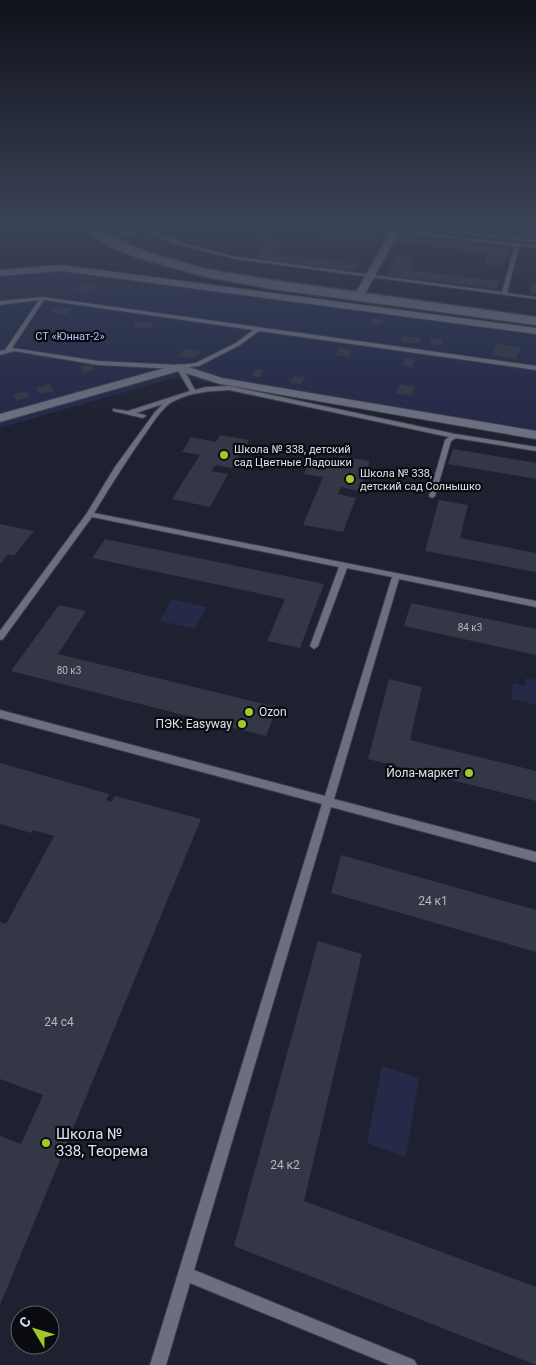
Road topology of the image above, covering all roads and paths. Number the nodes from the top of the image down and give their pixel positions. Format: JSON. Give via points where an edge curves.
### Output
{"nodes":[{"id":1,"x":240,"y":292,"type":"edge"},
{"id":2,"x":326,"y":292,"type":"edge"},
{"id":3,"x":361,"y":292,"type":"edge"},
{"id":4,"x":487,"y":292,"type":"edge"},
{"id":5,"x":504,"y":294,"type":"joint"},
{"id":6,"x":43,"y":298,"type":"junction"},
{"id":7,"x":536,"y":298,"type":"edge"},
{"id":8,"x":0,"y":303,"type":"edge"},
{"id":9,"x":536,"y":316,"type":"edge"},
{"id":10,"x":536,"y":321,"type":"edge"},
{"id":11,"x":258,"y":329,"type":"junction"},
{"id":12,"x":536,"y":331,"type":"edge"},
{"id":13,"x":7,"y":351,"type":"junction"},
{"id":14,"x":0,"y":352,"type":"edge"},
{"id":15,"x":179,"y":368,"type":"junction"},
{"id":16,"x":536,"y":368,"type":"edge"},
{"id":17,"x":193,"y":392,"type":"junction"},
{"id":18,"x":169,"y":401,"type":"junction"},
{"id":19,"x":115,"y":410,"type":"dead end"},
{"id":20,"x":128,"y":413,"type":"junction"},
{"id":21,"x":143,"y":416,"type":"dead end"},
{"id":22,"x":0,"y":418,"type":"edge"},
{"id":23,"x":455,"y":436,"type":"junction"},
{"id":24,"x":536,"y":436,"type":"edge"},
{"id":25,"x":536,"y":449,"type":"edge"},
{"id":26,"x":432,"y":496,"type":"dead end"},
{"id":27,"x":90,"y":514,"type":"junction"},
{"id":28,"x":344,"y":565,"type":"junction"},
{"id":29,"x":396,"y":576,"type":"junction"},
{"id":30,"x":536,"y":604,"type":"edge"},
{"id":31,"x":0,"y":637,"type":"edge"},
{"id":32,"x":314,"y":646,"type":"dead end"},
{"id":33,"x":0,"y":714,"type":"edge"},
{"id":34,"x":328,"y":801,"type":"junction"},
{"id":35,"x":536,"y":857,"type":"edge"},
{"id":36,"x":186,"y":1274,"type":"junction"},
{"id":37,"x":158,"y":1365,"type":"edge"},
{"id":38,"x":409,"y":1365,"type":"edge"}],
"edges":[{"from":1,"to":12,"type":"street"},
{"from":2,"to":10,"type":"main road"},
{"from":3,"to":9,"type":"main road"},
{"from":4,"to":5,"type":"lane"},
{"from":5,"to":7,"type":"lane"},
{"from":6,"to":8,"type":"lane"},
{"from":6,"to":11,"type":"lane"},
{"from":6,"to":13,"type":"lane"},
{"from":11,"to":15,"type":"lane","via":[[238,344],[197,365]]},
{"from":11,"to":16,"type":"lane"},
{"from":13,"to":14,"type":"lane"},
{"from":13,"to":15,"type":"lane","via":[[14,349],[98,363]]},
{"from":15,"to":17,"type":"lane"},
{"from":15,"to":22,"type":"street"},
{"from":15,"to":24,"type":"street","via":[[220,381]]},
{"from":17,"to":18,"type":"lane"},
{"from":17,"to":23,"type":"lane","via":[[229,388]]},
{"from":18,"to":20,"type":"lane"},
{"from":18,"to":27,"type":"lane","via":[[118,467]]},
{"from":19,"to":20,"type":"lane"},
{"from":20,"to":21,"type":"lane"},
{"from":23,"to":25,"type":"lane"},
{"from":23,"to":26,"type":"lane","via":[[448,440]]},
{"from":27,"to":28,"type":"lane"},
{"from":27,"to":31,"type":"lane"},
{"from":28,"to":29,"type":"lane"},
{"from":28,"to":32,"type":"lane"},
{"from":29,"to":30,"type":"lane"},
{"from":29,"to":34,"type":"lane"},
{"from":33,"to":34,"type":"lane"},
{"from":34,"to":35,"type":"lane"},
{"from":34,"to":36,"type":"lane"},
{"from":36,"to":37,"type":"lane"},
{"from":36,"to":38,"type":"lane"}]}
